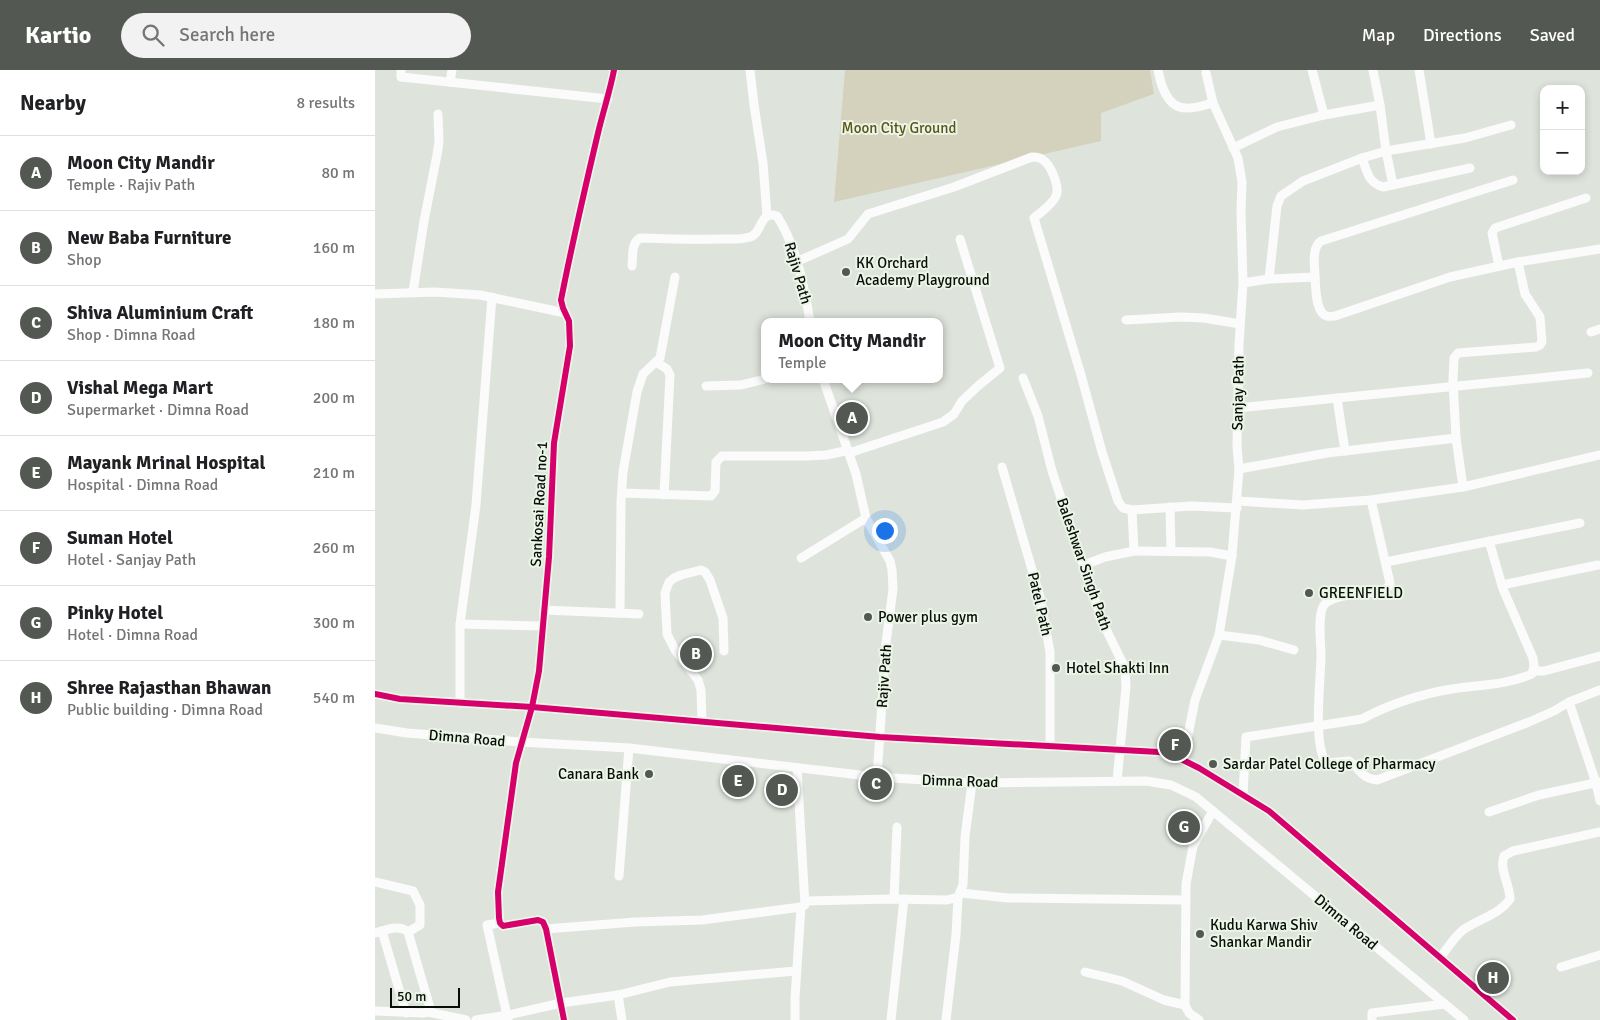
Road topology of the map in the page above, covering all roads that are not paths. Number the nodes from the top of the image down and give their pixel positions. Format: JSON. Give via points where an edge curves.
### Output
{"nodes":[{"id":1,"x":451,"y":70,"type":"edge"},
{"id":2,"x":614,"y":70,"type":"edge"},
{"id":3,"x":750,"y":70,"type":"edge"},
{"id":4,"x":1158,"y":70,"type":"edge"},
{"id":5,"x":1312,"y":70,"type":"edge"},
{"id":6,"x":1373,"y":70,"type":"edge"},
{"id":7,"x":1419,"y":70,"type":"edge"},
{"id":8,"x":401,"y":72,"type":"edge"},
{"id":9,"x":1206,"y":73,"type":"dead end"},
{"id":10,"x":450,"y":82,"type":"junction"},
{"id":11,"x":609,"y":99,"type":"junction"},
{"id":12,"x":1213,"y":103,"type":"junction"},
{"id":13,"x":1380,"y":105,"type":"junction"},
{"id":14,"x":438,"y":114,"type":"dead end"},
{"id":15,"x":1324,"y":115,"type":"junction"},
{"id":16,"x":1511,"y":125,"type":"dead end"},
{"id":17,"x":1431,"y":144,"type":"junction"},
{"id":18,"x":1233,"y":148,"type":"junction"},
{"id":19,"x":1386,"y":151,"type":"junction"},
{"id":20,"x":1362,"y":158,"type":"junction"},
{"id":21,"x":1470,"y":168,"type":"dead end"},
{"id":22,"x":1513,"y":180,"type":"dead end"},
{"id":23,"x":1393,"y":185,"type":"junction"},
{"id":24,"x":1586,"y":198,"type":"dead end"},
{"id":25,"x":767,"y":216,"type":"junction"},
{"id":26,"x":960,"y":239,"type":"dead end"},
{"id":27,"x":1600,"y":249,"type":"edge"},
{"id":28,"x":795,"y":262,"type":"junction"},
{"id":29,"x":1518,"y":262,"type":"junction"},
{"id":30,"x":632,"y":266,"type":"dead end"},
{"id":31,"x":1499,"y":266,"type":"junction"},
{"id":32,"x":675,"y":277,"type":"dead end"},
{"id":33,"x":1315,"y":277,"type":"junction"},
{"id":34,"x":1269,"y":278,"type":"junction"},
{"id":35,"x":1243,"y":283,"type":"junction"},
{"id":36,"x":413,"y":292,"type":"junction"},
{"id":37,"x":375,"y":294,"type":"edge"},
{"id":38,"x":493,"y":297,"type":"junction"},
{"id":39,"x":565,"y":313,"type":"junction"},
{"id":40,"x":809,"y":318,"type":"edge"},
{"id":41,"x":1126,"y":320,"type":"dead end"},
{"id":42,"x":1240,"y":324,"type":"junction"},
{"id":43,"x":656,"y":362,"type":"junction"},
{"id":44,"x":1588,"y":373,"type":"dead end"},
{"id":45,"x":1023,"y":378,"type":"dead end"},
{"id":46,"x":761,"y":380,"type":"edge"},
{"id":47,"x":824,"y":383,"type":"edge"},
{"id":48,"x":706,"y":386,"type":"dead end"},
{"id":49,"x":1453,"y":387,"type":"junction"},
{"id":50,"x":1337,"y":398,"type":"junction"},
{"id":51,"x":1238,"y":408,"type":"junction"},
{"id":52,"x":1456,"y":438,"type":"junction"},
{"id":53,"x":1345,"y":451,"type":"junction"},
{"id":54,"x":844,"y":452,"type":"junction"},
{"id":55,"x":1600,"y":455,"type":"edge"},
{"id":56,"x":1002,"y":466,"type":"dead end"},
{"id":57,"x":1239,"y":469,"type":"junction"},
{"id":58,"x":1463,"y":487,"type":"junction"},
{"id":59,"x":622,"y":493,"type":"junction"},
{"id":60,"x":663,"y":495,"type":"junction"},
{"id":61,"x":1371,"y":500,"type":"junction"},
{"id":62,"x":1237,"y":504,"type":"junction"},
{"id":63,"x":1170,"y":507,"type":"junction"},
{"id":64,"x":1132,"y":510,"type":"junction"},
{"id":65,"x":866,"y":518,"type":"junction"},
{"id":66,"x":1580,"y":523,"type":"dead end"},
{"id":67,"x":1489,"y":541,"type":"junction"},
{"id":68,"x":1134,"y":551,"type":"junction"},
{"id":69,"x":1171,"y":551,"type":"junction"},
{"id":70,"x":1232,"y":556,"type":"junction"},
{"id":71,"x":801,"y":558,"type":"dead end"},
{"id":72,"x":1386,"y":562,"type":"junction"},
{"id":73,"x":1084,"y":565,"type":"junction"},
{"id":74,"x":1598,"y":565,"type":"dead end"},
{"id":75,"x":1502,"y":585,"type":"junction"},
{"id":76,"x":545,"y":610,"type":"junction"},
{"id":77,"x":620,"y":613,"type":"junction"},
{"id":78,"x":639,"y":614,"type":"dead end"},
{"id":79,"x":460,"y":624,"type":"junction"},
{"id":80,"x":542,"y":626,"type":"junction"},
{"id":81,"x":1219,"y":635,"type":"junction"},
{"id":82,"x":1294,"y":650,"type":"dead end"},
{"id":83,"x":724,"y":651,"type":"dead end"},
{"id":84,"x":1600,"y":656,"type":"edge"},
{"id":85,"x":1533,"y":670,"type":"junction"},
{"id":86,"x":1600,"y":690,"type":"edge"},
{"id":87,"x":375,"y":694,"type":"edge"},
{"id":88,"x":1569,"y":702,"type":"junction"},
{"id":89,"x":460,"y":703,"type":"junction"},
{"id":90,"x":532,"y":707,"type":"junction"},
{"id":91,"x":702,"y":721,"type":"junction"},
{"id":92,"x":1319,"y":726,"type":"junction"},
{"id":93,"x":375,"y":728,"type":"edge"},
{"id":94,"x":880,"y":737,"type":"junction"},
{"id":95,"x":521,"y":742,"type":"junction"},
{"id":96,"x":1049,"y":746,"type":"junction"},
{"id":97,"x":629,"y":748,"type":"junction"},
{"id":98,"x":1119,"y":751,"type":"junction"},
{"id":99,"x":1183,"y":760,"type":"junction"},
{"id":100,"x":797,"y":768,"type":"junction"},
{"id":101,"x":877,"y":777,"type":"junction"},
{"id":102,"x":1117,"y":781,"type":"junction"},
{"id":103,"x":1598,"y":782,"type":"edge"},
{"id":104,"x":972,"y":783,"type":"junction"},
{"id":105,"x":1243,"y":795,"type":"junction"},
{"id":106,"x":1600,"y":801,"type":"edge"},
{"id":107,"x":1213,"y":811,"type":"junction"},
{"id":108,"x":1489,"y":812,"type":"dead end"},
{"id":109,"x":897,"y":827,"type":"dead end"},
{"id":110,"x":1600,"y":832,"type":"edge"},
{"id":111,"x":619,"y":876,"type":"dead end"},
{"id":112,"x":375,"y":882,"type":"edge"},
{"id":113,"x":960,"y":895,"type":"junction"},
{"id":114,"x":894,"y":899,"type":"junction"},
{"id":115,"x":904,"y":899,"type":"junction"},
{"id":116,"x":1184,"y":900,"type":"junction"},
{"id":117,"x":803,"y":904,"type":"junction"},
{"id":118,"x":500,"y":923,"type":"junction"},
{"id":119,"x":546,"y":929,"type":"junction"},
{"id":120,"x":379,"y":932,"type":"edge"},
{"id":121,"x":408,"y":932,"type":"junction"},
{"id":122,"x":1600,"y":955,"type":"edge"},
{"id":123,"x":1440,"y":958,"type":"junction"},
{"id":124,"x":1561,"y":967,"type":"dead end"},
{"id":125,"x":796,"y":971,"type":"junction"},
{"id":126,"x":1085,"y":972,"type":"dead end"},
{"id":127,"x":618,"y":994,"type":"junction"},
{"id":128,"x":561,"y":1003,"type":"junction"},
{"id":129,"x":1445,"y":1004,"type":"junction"},
{"id":130,"x":1185,"y":1005,"type":"junction"},
{"id":131,"x":375,"y":1011,"type":"edge"},
{"id":132,"x":428,"y":1012,"type":"junction"},
{"id":133,"x":406,"y":1013,"type":"junction"},
{"id":134,"x":385,"y":1016,"type":"edge"},
{"id":135,"x":508,"y":1018,"type":"edge"},
{"id":136,"x":466,"y":1020,"type":"edge"},
{"id":137,"x":476,"y":1020,"type":"edge"},
{"id":138,"x":564,"y":1020,"type":"edge"},
{"id":139,"x":622,"y":1020,"type":"edge"},
{"id":140,"x":795,"y":1020,"type":"edge"},
{"id":141,"x":891,"y":1020,"type":"edge"},
{"id":142,"x":946,"y":1020,"type":"edge"},
{"id":143,"x":1199,"y":1020,"type":"edge"},
{"id":144,"x":1373,"y":1020,"type":"edge"},
{"id":145,"x":1464,"y":1020,"type":"edge"},
{"id":146,"x":1513,"y":1020,"type":"edge"}],
"edges":[{"from":1,"to":10,"type":"street"},
{"from":2,"to":11,"type":"street","name":"Sankosai Road no-1"},
{"from":3,"to":25,"type":"street"},
{"from":4,"to":12,"type":"street","via":[[1164,91],[1175,106],[1185,108]]},
{"from":5,"to":15,"type":"street"},
{"from":6,"to":13,"type":"street"},
{"from":7,"to":17,"type":"street"},
{"from":8,"to":10,"type":"street"},
{"from":9,"to":12,"type":"street","name":"Sanjay Path"},
{"from":10,"to":11,"type":"street"},
{"from":11,"to":39,"type":"street","name":"Sankosai Road no-1","via":[[574,236],[561,300]]},
{"from":12,"to":18,"type":"street","name":"Sanjay Path"},
{"from":13,"to":15,"type":"street"},
{"from":13,"to":19,"type":"street"},
{"from":14,"to":36,"type":"street","via":[[438,148]]},
{"from":15,"to":18,"type":"street","via":[[1277,128]]},
{"from":16,"to":17,"type":"street"},
{"from":17,"to":19,"type":"street"},
{"from":18,"to":35,"type":"street","name":"Sanjay Path","via":[[1242,182]]},
{"from":19,"to":20,"type":"street"},
{"from":19,"to":23,"type":"street"},
{"from":20,"to":23,"type":"street","via":[[1375,185]]},
{"from":20,"to":34,"type":"street","via":[[1303,181],[1281,196],[1277,206]]},
{"from":21,"to":23,"type":"street"},
{"from":22,"to":33,"type":"street","via":[[1321,241],[1315,250]]},
{"from":24,"to":31,"type":"street","via":[[1495,228],[1492,233]]},
{"from":25,"to":28,"type":"street","name":"Rajiv Path","via":[[777,216],[783,224],[791,241]]},
{"from":25,"to":30,"type":"street","via":[[757,233],[749,238],[640,238],[634,246]]},
{"from":26,"to":54,"type":"street","via":[[1000,368],[943,422]]},
{"from":27,"to":29,"type":"street"},
{"from":28,"to":40,"type":"street","name":"Rajiv Path"},
{"from":28,"to":64,"type":"street","via":[[848,239],[868,214],[1032,157],[1045,161],[1056,181],[1057,193],[1053,202],[1034,218],[1118,502],[1123,508]]},
{"from":29,"to":31,"type":"street"},
{"from":29,"to":49,"type":"street","via":[[1525,294],[1540,317],[1542,342],[1536,347],[1458,354],[1454,358]]},
{"from":31,"to":33,"type":"street","via":[[1450,277],[1335,316],[1321,313]]},
{"from":32,"to":43,"type":"street","via":[[663,347]]},
{"from":33,"to":34,"type":"street"},
{"from":34,"to":35,"type":"street"},
{"from":35,"to":42,"type":"street","name":"Sanjay Path"},
{"from":36,"to":37,"type":"street"},
{"from":36,"to":38,"type":"street"},
{"from":38,"to":39,"type":"street"},
{"from":38,"to":79,"type":"street","via":[[476,505]]},
{"from":39,"to":76,"type":"street","name":"Sankosai Road no-1","via":[[569,321],[570,346],[554,443]]},
{"from":41,"to":42,"type":"street","via":[[1181,317]]},
{"from":42,"to":51,"type":"street","name":"Sanjay Path"},
{"from":43,"to":59,"type":"street","via":[[643,374],[637,392]]},
{"from":43,"to":60,"type":"street","via":[[667,369],[669,375]]},
{"from":44,"to":49,"type":"street"},
{"from":45,"to":73,"type":"street","name":"Baleshwar Singh Path"},
{"from":46,"to":48,"type":"street","via":[[741,385]]},
{"from":47,"to":54,"type":"street","name":"Rajiv Path"},
{"from":49,"to":50,"type":"street"},
{"from":49,"to":52,"type":"street"},
{"from":50,"to":51,"type":"street"},
{"from":50,"to":53,"type":"street"},
{"from":51,"to":57,"type":"street","name":"Sanjay Path"},
{"from":52,"to":53,"type":"street"},
{"from":52,"to":58,"type":"street"},
{"from":53,"to":57,"type":"street"},
{"from":54,"to":60,"type":"street","via":[[798,457],[722,456],[716,462],[714,494]]},
{"from":54,"to":65,"type":"street","name":"Rajiv Path","via":[[856,474]]},
{"from":55,"to":58,"type":"street"},
{"from":56,"to":96,"type":"street","name":"Patel Path","via":[[1046,626],[1050,652]]},
{"from":57,"to":62,"type":"street","name":"Sanjay Path"},
{"from":58,"to":61,"type":"street"},
{"from":59,"to":60,"type":"street"},
{"from":59,"to":77,"type":"street"},
{"from":61,"to":62,"type":"street","via":[[1303,505]]},
{"from":61,"to":72,"type":"street"},
{"from":62,"to":63,"type":"street"},
{"from":62,"to":70,"type":"street","name":"Sanjay Path"},
{"from":63,"to":64,"type":"street"},
{"from":63,"to":69,"type":"street"},
{"from":64,"to":68,"type":"street"},
{"from":65,"to":71,"type":"street"},
{"from":65,"to":94,"type":"street","name":"Rajiv Path","via":[[890,560],[893,589]]},
{"from":66,"to":67,"type":"street"},
{"from":67,"to":72,"type":"street"},
{"from":67,"to":75,"type":"street"},
{"from":68,"to":69,"type":"street"},
{"from":68,"to":73,"type":"street"},
{"from":69,"to":70,"type":"street"},
{"from":70,"to":81,"type":"street","name":"Sanjay Path"},
{"from":72,"to":92,"type":"street","via":[[1390,578],[1388,587],[1382,591],[1338,597],[1323,606]]},
{"from":73,"to":98,"type":"street","name":"Baleshwar Singh Path","via":[[1102,619],[1125,668]]},
{"from":74,"to":75,"type":"street"},
{"from":75,"to":85,"type":"street","via":[[1533,658]]},
{"from":76,"to":77,"type":"street"},
{"from":76,"to":80,"type":"street","name":"Sankosai Road no-1"},
{"from":77,"to":78,"type":"street"},
{"from":79,"to":80,"type":"street"},
{"from":79,"to":89,"type":"street"},
{"from":80,"to":90,"type":"street","name":"Sankosai Road no-1","via":[[539,671]]},
{"from":81,"to":82,"type":"street","via":[[1259,640]]},
{"from":81,"to":99,"type":"street","name":"Sanjay Path","via":[[1195,700]]},
{"from":83,"to":91,"type":"street","via":[[723,618],[705,572],[701,570],[674,578],[665,593],[667,634],[698,680]]},
{"from":84,"to":85,"type":"street"},
{"from":85,"to":92,"type":"street","via":[[1532,674],[1518,679],[1420,696],[1362,719]]},
{"from":86,"to":88,"type":"street"},
{"from":87,"to":89,"type":"street"},
{"from":88,"to":92,"type":"street","via":[[1529,722],[1377,780],[1363,776],[1349,761],[1327,763],[1323,757]]},
{"from":88,"to":103,"type":"street"},
{"from":89,"to":90,"type":"street"},
{"from":90,"to":91,"type":"street"},
{"from":90,"to":95,"type":"street","name":"Sankosai Road no-1"},
{"from":91,"to":94,"type":"street"},
{"from":92,"to":105,"type":"street","via":[[1246,737]]},
{"from":93,"to":95,"type":"street","name":"Dimna Road"},
{"from":94,"to":96,"type":"street"},
{"from":94,"to":101,"type":"street","name":"Rajiv Path"},
{"from":95,"to":97,"type":"street","name":"Dimna Road"},
{"from":95,"to":118,"type":"street","name":"Sankosai Road no-1","via":[[498,892]]},
{"from":96,"to":98,"type":"street"},
{"from":97,"to":100,"type":"street","name":"Dimna Road"},
{"from":97,"to":111,"type":"street"},
{"from":98,"to":99,"type":"street","via":[[1159,752]]},
{"from":98,"to":102,"type":"street","name":"Baleshwar Singh Path"},
{"from":99,"to":105,"type":"street"},
{"from":100,"to":101,"type":"street","name":"Dimna Road"},
{"from":100,"to":117,"type":"street"},
{"from":101,"to":104,"type":"street","name":"Dimna Road"},
{"from":102,"to":104,"type":"street","name":"Dimna Road"},
{"from":102,"to":107,"type":"street","name":"Dimna Road","via":[[1171,784],[1196,797]]},
{"from":103,"to":106,"type":"street"},
{"from":103,"to":108,"type":"street","via":[[1539,795]]},
{"from":104,"to":113,"type":"street"},
{"from":105,"to":123,"type":"street","via":[[1269,811]]},
{"from":107,"to":116,"type":"street","via":[[1190,855]]},
{"from":107,"to":129,"type":"street","name":"Dimna Road"},
{"from":109,"to":114,"type":"street"},
{"from":110,"to":123,"type":"street","via":[[1513,851],[1504,856],[1503,871],[1510,899],[1502,908],[1461,932]]},
{"from":112,"to":121,"type":"street","via":[[413,891],[420,905],[420,925]]},
{"from":113,"to":115,"type":"street","via":[[947,900]]},
{"from":113,"to":116,"type":"street"},
{"from":113,"to":142,"type":"street"},
{"from":114,"to":115,"type":"street"},
{"from":114,"to":117,"type":"street"},
{"from":115,"to":141,"type":"street"},
{"from":116,"to":130,"type":"street"},
{"from":117,"to":119,"type":"street","via":[[702,920]]},
{"from":117,"to":125,"type":"street"},
{"from":118,"to":119,"type":"street","via":[[507,926],[538,920]]},
{"from":118,"to":135,"type":"street","via":[[487,925]]},
{"from":119,"to":128,"type":"street"},
{"from":120,"to":121,"type":"street","via":[[403,928]]},
{"from":120,"to":133,"type":"street"},
{"from":121,"to":132,"type":"street","via":[[429,1002]]},
{"from":122,"to":124,"type":"street"},
{"from":123,"to":146,"type":"street"},
{"from":125,"to":127,"type":"street","via":[[670,982]]},
{"from":125,"to":140,"type":"street"},
{"from":126,"to":130,"type":"street"},
{"from":127,"to":128,"type":"street"},
{"from":127,"to":139,"type":"street"},
{"from":128,"to":135,"type":"street"},
{"from":128,"to":138,"type":"street"},
{"from":129,"to":144,"type":"street","via":[[1371,1013]]},
{"from":129,"to":145,"type":"street","name":"Dimna Road"},
{"from":130,"to":143,"type":"street","via":[[1189,1013]]},
{"from":131,"to":134,"type":"street"},
{"from":132,"to":133,"type":"street"},
{"from":132,"to":136,"type":"street"},
{"from":133,"to":134,"type":"street"},
{"from":135,"to":137,"type":"street"}]}
